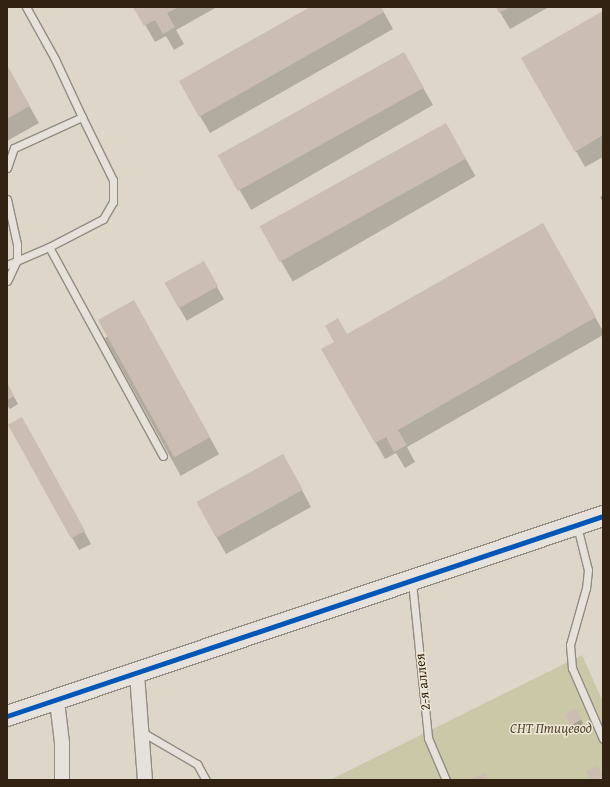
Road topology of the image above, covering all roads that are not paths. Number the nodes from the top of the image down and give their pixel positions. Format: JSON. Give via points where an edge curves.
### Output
{"nodes":[{"id":1,"x":26,"y":7,"type":"edge"},
{"id":2,"x":82,"y":117,"type":"junction"},
{"id":3,"x":7,"y":168,"type":"edge"},
{"id":4,"x":7,"y":199,"type":"edge"},
{"id":5,"x":49,"y":247,"type":"junction"},
{"id":6,"x":17,"y":260,"type":"junction"},
{"id":7,"x":7,"y":265,"type":"edge"},
{"id":8,"x":7,"y":281,"type":"edge"},
{"id":9,"x":163,"y":456,"type":"dead end"},
{"id":10,"x":603,"y":516,"type":"edge"},
{"id":11,"x":577,"y":526,"type":"junction"},
{"id":12,"x":412,"y":580,"type":"junction"},
{"id":13,"x":137,"y":674,"type":"junction"},
{"id":14,"x":57,"y":701,"type":"junction"},
{"id":15,"x":7,"y":716,"type":"edge"},
{"id":16,"x":141,"y":732,"type":"junction"},
{"id":17,"x":603,"y":739,"type":"edge"},
{"id":18,"x":62,"y":780,"type":"edge"},
{"id":19,"x":146,"y":780,"type":"edge"},
{"id":20,"x":206,"y":780,"type":"edge"},
{"id":21,"x":446,"y":780,"type":"edge"}],
"edges":[{"from":1,"to":2,"type":"lane","via":[[55,58]]},
{"from":2,"to":3,"type":"lane","via":[[14,148]]},
{"from":2,"to":5,"type":"lane","via":[[113,180],[113,202],[103,219]]},
{"from":4,"to":6,"type":"lane","via":[[18,244]]},
{"from":5,"to":6,"type":"lane"},
{"from":5,"to":9,"type":"lane"},
{"from":6,"to":7,"type":"lane"},
{"from":6,"to":8,"type":"lane"},
{"from":10,"to":11,"type":"street"},
{"from":11,"to":12,"type":"street"},
{"from":11,"to":17,"type":"lane","via":[[588,570],[586,588],[570,645],[572,668]]},
{"from":12,"to":13,"type":"street"},
{"from":12,"to":21,"type":"lane","name":"2-я аллея","via":[[428,738]]},
{"from":13,"to":14,"type":"street"},
{"from":13,"to":16,"type":"street"},
{"from":14,"to":15,"type":"street"},
{"from":14,"to":18,"type":"street","via":[[62,743]]},
{"from":16,"to":19,"type":"street"},
{"from":16,"to":20,"type":"lane","via":[[197,764]]}]}
